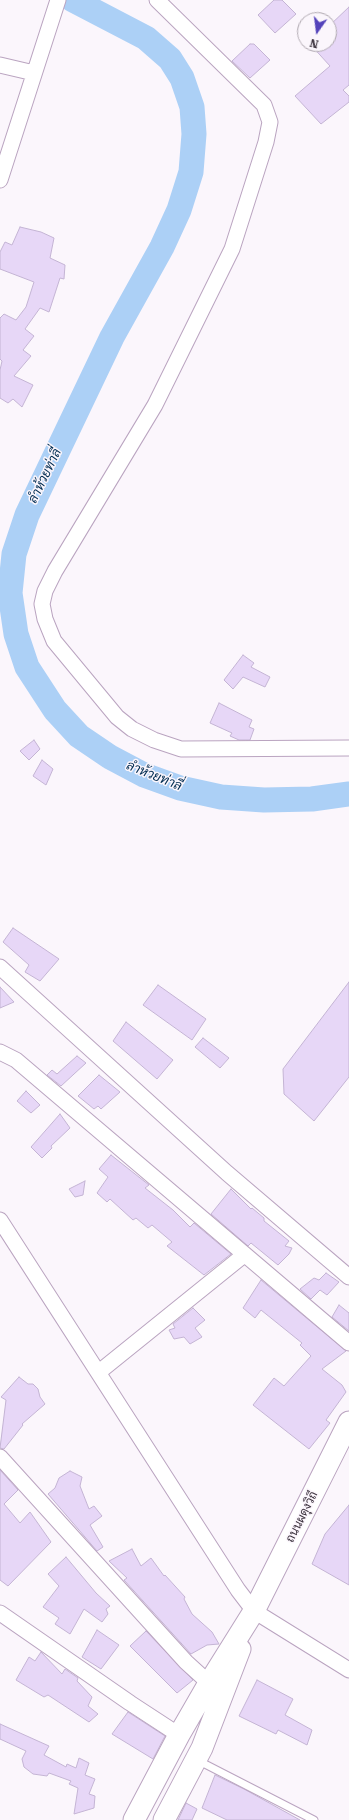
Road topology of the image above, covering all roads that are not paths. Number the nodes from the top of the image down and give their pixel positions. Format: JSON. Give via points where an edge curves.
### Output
{"nodes":[{"id":1,"x":58,"y":0,"type":"edge"},
{"id":2,"x":157,"y":0,"type":"edge"},
{"id":3,"x":0,"y":66,"type":"edge"},
{"id":4,"x":36,"y":69,"type":"junction"},
{"id":5,"x":0,"y":180,"type":"edge"},
{"id":6,"x":349,"y":748,"type":"edge"},
{"id":7,"x":0,"y":967,"type":"edge"},
{"id":8,"x":0,"y":1052,"type":"edge"},
{"id":9,"x":1,"y":1225,"type":"edge"},
{"id":10,"x":244,"y":1255,"type":"junction"},
{"id":11,"x":349,"y":1277,"type":"edge"},
{"id":12,"x":349,"y":1344,"type":"edge"},
{"id":13,"x":99,"y":1372,"type":"junction"},
{"id":14,"x":349,"y":1422,"type":"edge"},
{"id":15,"x":0,"y":1457,"type":"edge"},
{"id":16,"x":254,"y":1611,"type":"junction"},
{"id":17,"x":0,"y":1613,"type":"edge"},
{"id":18,"x":349,"y":1670,"type":"edge"},
{"id":19,"x":208,"y":1683,"type":"junction"},
{"id":20,"x":179,"y":1735,"type":"junction"},
{"id":21,"x":196,"y":1760,"type":"junction"},
{"id":22,"x":134,"y":1820,"type":"edge"},
{"id":23,"x":164,"y":1820,"type":"edge"},
{"id":24,"x":314,"y":1820,"type":"edge"}],
"edges":[{"from":1,"to":4,"type":"street"},
{"from":2,"to":6,"type":"street","via":[[264,106],[270,122],[232,249],[155,405],[55,571],[42,604],[45,619],[54,641],[116,717],[154,740],[181,749]]},
{"from":3,"to":4,"type":"street"},
{"from":4,"to":5,"type":"street"},
{"from":7,"to":11,"type":"street","via":[[227,1173]]},
{"from":8,"to":10,"type":"street","via":[[16,1060]]},
{"from":9,"to":13,"type":"street"},
{"from":10,"to":12,"type":"street"},
{"from":10,"to":13,"type":"street"},
{"from":13,"to":16,"type":"street"},
{"from":14,"to":16,"type":"main road","name":"ถนนผดุงวิถี"},
{"from":15,"to":19,"type":"street","via":[[181,1657]]},
{"from":16,"to":18,"type":"street"},
{"from":16,"to":19,"type":"main road"},
{"from":16,"to":21,"type":"main road","via":[[221,1702]]},
{"from":17,"to":20,"type":"street"},
{"from":19,"to":20,"type":"main road"},
{"from":20,"to":22,"type":"main road"},
{"from":21,"to":23,"type":"main road"},
{"from":21,"to":24,"type":"lane"}]}
